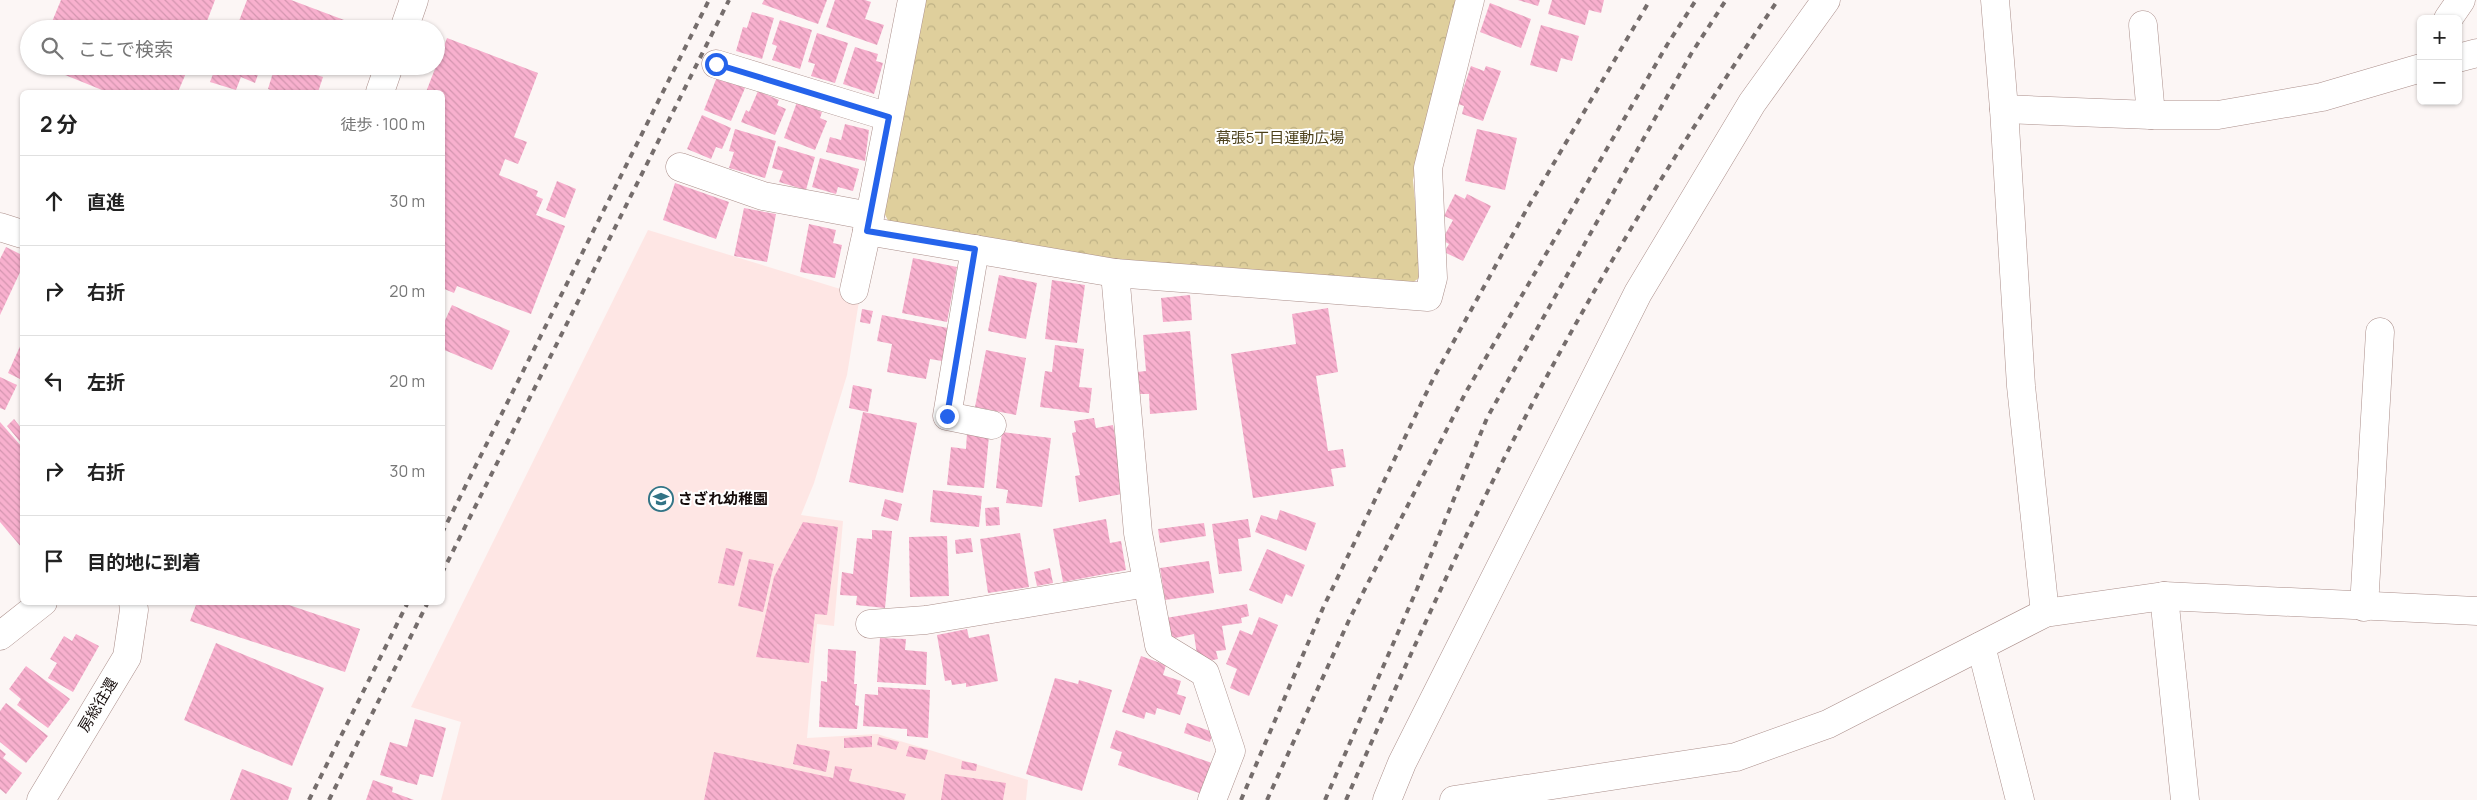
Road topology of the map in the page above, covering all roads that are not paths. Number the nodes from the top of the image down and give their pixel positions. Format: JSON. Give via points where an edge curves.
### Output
{"nodes":[{"id":1,"x":414,"y":0,"type":"edge"},
{"id":2,"x":912,"y":0,"type":"edge"},
{"id":3,"x":1470,"y":0,"type":"edge"},
{"id":4,"x":1826,"y":0,"type":"edge"},
{"id":5,"x":1995,"y":0,"type":"edge"},
{"id":6,"x":2461,"y":0,"type":"edge"},
{"id":7,"x":2451,"y":15,"type":"edge"},
{"id":8,"x":407,"y":20,"type":"edge"},
{"id":9,"x":2143,"y":25,"type":"dead end"},
{"id":10,"x":2477,"y":53,"type":"edge"},
{"id":11,"x":2462,"y":57,"type":"edge"},
{"id":12,"x":716,"y":64,"type":"dead end"},
{"id":13,"x":2417,"y":66,"type":"edge"},
{"id":14,"x":387,"y":75,"type":"edge"},
{"id":15,"x":381,"y":90,"type":"edge"},
{"id":16,"x":2004,"y":109,"type":"junction"},
{"id":17,"x":2151,"y":115,"type":"junction"},
{"id":18,"x":889,"y":117,"type":"junction"},
{"id":19,"x":680,"y":167,"type":"dead end"},
{"id":20,"x":869,"y":223,"type":"junction"},
{"id":21,"x":0,"y":227,"type":"edge"},
{"id":22,"x":20,"y":233,"type":"edge"},
{"id":23,"x":975,"y":249,"type":"junction"},
{"id":24,"x":1115,"y":273,"type":"junction"},
{"id":25,"x":854,"y":290,"type":"dead end"},
{"id":26,"x":2380,"y":332,"type":"dead end"},
{"id":27,"x":992,"y":424,"type":"dead end"},
{"id":28,"x":1147,"y":583,"type":"junction"},
{"id":29,"x":2164,"y":596,"type":"junction"},
{"id":30,"x":39,"y":605,"type":"edge"},
{"id":31,"x":133,"y":605,"type":"edge"},
{"id":32,"x":2364,"y":607,"type":"junction"},
{"id":33,"x":2477,"y":610,"type":"edge"},
{"id":34,"x":2045,"y":613,"type":"junction"},
{"id":35,"x":870,"y":624,"type":"dead end"},
{"id":36,"x":0,"y":636,"type":"edge"},
{"id":37,"x":1981,"y":646,"type":"junction"},
{"id":38,"x":41,"y":800,"type":"edge"},
{"id":39,"x":1212,"y":800,"type":"edge"},
{"id":40,"x":1388,"y":800,"type":"edge"},
{"id":41,"x":1454,"y":800,"type":"edge"},
{"id":42,"x":2020,"y":800,"type":"edge"},
{"id":43,"x":2185,"y":800,"type":"edge"}],
"edges":[{"from":1,"to":8,"type":"street"},
{"from":2,"to":18,"type":"street"},
{"from":3,"to":24,"type":"street","via":[[1428,168],[1433,278],[1428,298]]},
{"from":4,"to":40,"type":"street","via":[[1752,103],[1638,294],[1402,763]]},
{"from":5,"to":16,"type":"street"},
{"from":6,"to":7,"type":"street"},
{"from":9,"to":17,"type":"street"},
{"from":10,"to":11,"type":"street"},
{"from":12,"to":18,"type":"street"},
{"from":13,"to":17,"type":"street","via":[[2322,98],[2218,115]]},
{"from":14,"to":15,"type":"street"},
{"from":16,"to":17,"type":"street"},
{"from":16,"to":34,"type":"street","via":[[2021,386]]},
{"from":18,"to":20,"type":"street"},
{"from":19,"to":20,"type":"street","via":[[763,196]]},
{"from":20,"to":23,"type":"street"},
{"from":20,"to":25,"type":"street"},
{"from":21,"to":22,"type":"street"},
{"from":23,"to":24,"type":"street"},
{"from":23,"to":27,"type":"street","via":[[947,416]]},
{"from":24,"to":28,"type":"street","via":[[1138,533]]},
{"from":26,"to":32,"type":"street"},
{"from":28,"to":35,"type":"street","via":[[912,622]]},
{"from":28,"to":39,"type":"street","via":[[1159,645],[1206,673],[1231,751]]},
{"from":29,"to":32,"type":"street"},
{"from":29,"to":34,"type":"street"},
{"from":29,"to":43,"type":"street"},
{"from":30,"to":36,"type":"street"},
{"from":31,"to":38,"type":"street","name":"房総往還","via":[[127,657]]},
{"from":32,"to":33,"type":"street"},
{"from":34,"to":37,"type":"street"},
{"from":37,"to":41,"type":"street","via":[[1828,724],[1736,757]]},
{"from":37,"to":42,"type":"street"}]}
